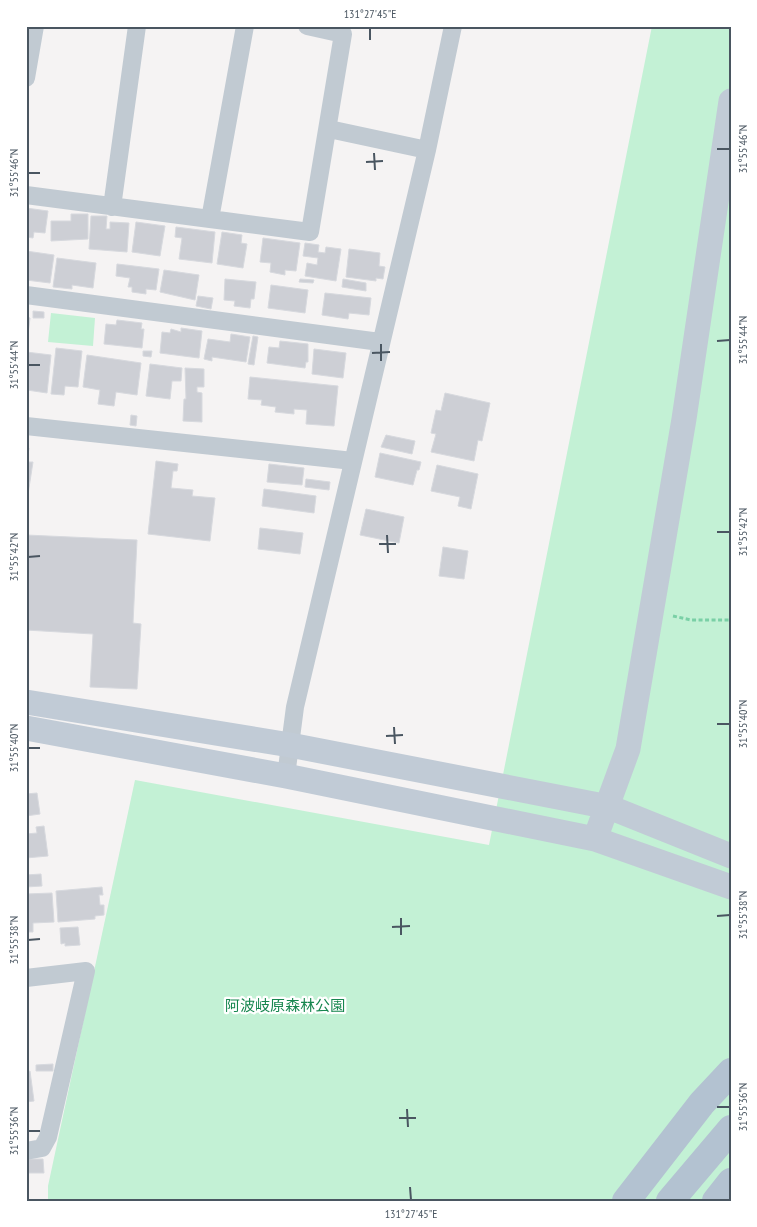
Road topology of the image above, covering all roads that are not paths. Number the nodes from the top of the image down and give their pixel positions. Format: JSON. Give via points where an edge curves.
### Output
{"nodes":[{"id":1,"x":35,"y":26,"type":"edge"},
{"id":2,"x":137,"y":26,"type":"edge"},
{"id":3,"x":245,"y":26,"type":"edge"},
{"id":4,"x":307,"y":26,"type":"edge"},
{"id":5,"x":453,"y":26,"type":"edge"},
{"id":6,"x":26,"y":78,"type":"edge"},
{"id":7,"x":731,"y":101,"type":"edge"},
{"id":8,"x":329,"y":129,"type":"junction"},
{"id":9,"x":427,"y":150,"type":"junction"},
{"id":10,"x":26,"y":195,"type":"edge"},
{"id":11,"x":112,"y":207,"type":"junction"},
{"id":12,"x":210,"y":219,"type":"junction"},
{"id":13,"x":26,"y":295,"type":"edge"},
{"id":14,"x":380,"y":342,"type":"junction"},
{"id":15,"x":26,"y":426,"type":"edge"},
{"id":16,"x":353,"y":461,"type":"junction"},
{"id":17,"x":26,"y":702,"type":"edge"},
{"id":18,"x":26,"y":728,"type":"edge"},
{"id":19,"x":290,"y":745,"type":"junction"},
{"id":20,"x":286,"y":776,"type":"junction"},
{"id":21,"x":609,"y":807,"type":"junction"},
{"id":22,"x":595,"y":839,"type":"junction"},
{"id":23,"x":731,"y":856,"type":"edge"},
{"id":24,"x":731,"y":887,"type":"edge"},
{"id":25,"x":26,"y":978,"type":"edge"},
{"id":26,"x":731,"y":1072,"type":"edge"},
{"id":27,"x":731,"y":1128,"type":"edge"},
{"id":28,"x":26,"y":1151,"type":"edge"},
{"id":29,"x":731,"y":1182,"type":"edge"},
{"id":30,"x":626,"y":1201,"type":"edge"},
{"id":31,"x":670,"y":1201,"type":"edge"},
{"id":32,"x":716,"y":1201,"type":"edge"}],
"edges":[{"from":1,"to":6,"type":"street"},
{"from":2,"to":11,"type":"street"},
{"from":3,"to":12,"type":"street"},
{"from":4,"to":8,"type":"street","via":[[343,34]]},
{"from":5,"to":9,"type":"street"},
{"from":7,"to":21,"type":"street","via":[[652,612],[628,749]]},
{"from":8,"to":9,"type":"street"},
{"from":8,"to":12,"type":"street","via":[[310,232]]},
{"from":9,"to":14,"type":"street"},
{"from":10,"to":11,"type":"street"},
{"from":11,"to":12,"type":"street"},
{"from":13,"to":14,"type":"street"},
{"from":14,"to":16,"type":"street"},
{"from":15,"to":16,"type":"street"},
{"from":16,"to":19,"type":"street","via":[[295,707]]},
{"from":17,"to":19,"type":"street"},
{"from":18,"to":20,"type":"street"},
{"from":19,"to":20,"type":"street"},
{"from":19,"to":21,"type":"street"},
{"from":20,"to":22,"type":"street"},
{"from":21,"to":22,"type":"street"},
{"from":21,"to":23,"type":"street"},
{"from":22,"to":24,"type":"street"},
{"from":25,"to":28,"type":"street","via":[[86,971],[48,1137],[42,1148]]},
{"from":26,"to":30,"type":"main road","via":[[702,1103]]},
{"from":27,"to":31,"type":"main road"},
{"from":29,"to":32,"type":"main road"}]}
